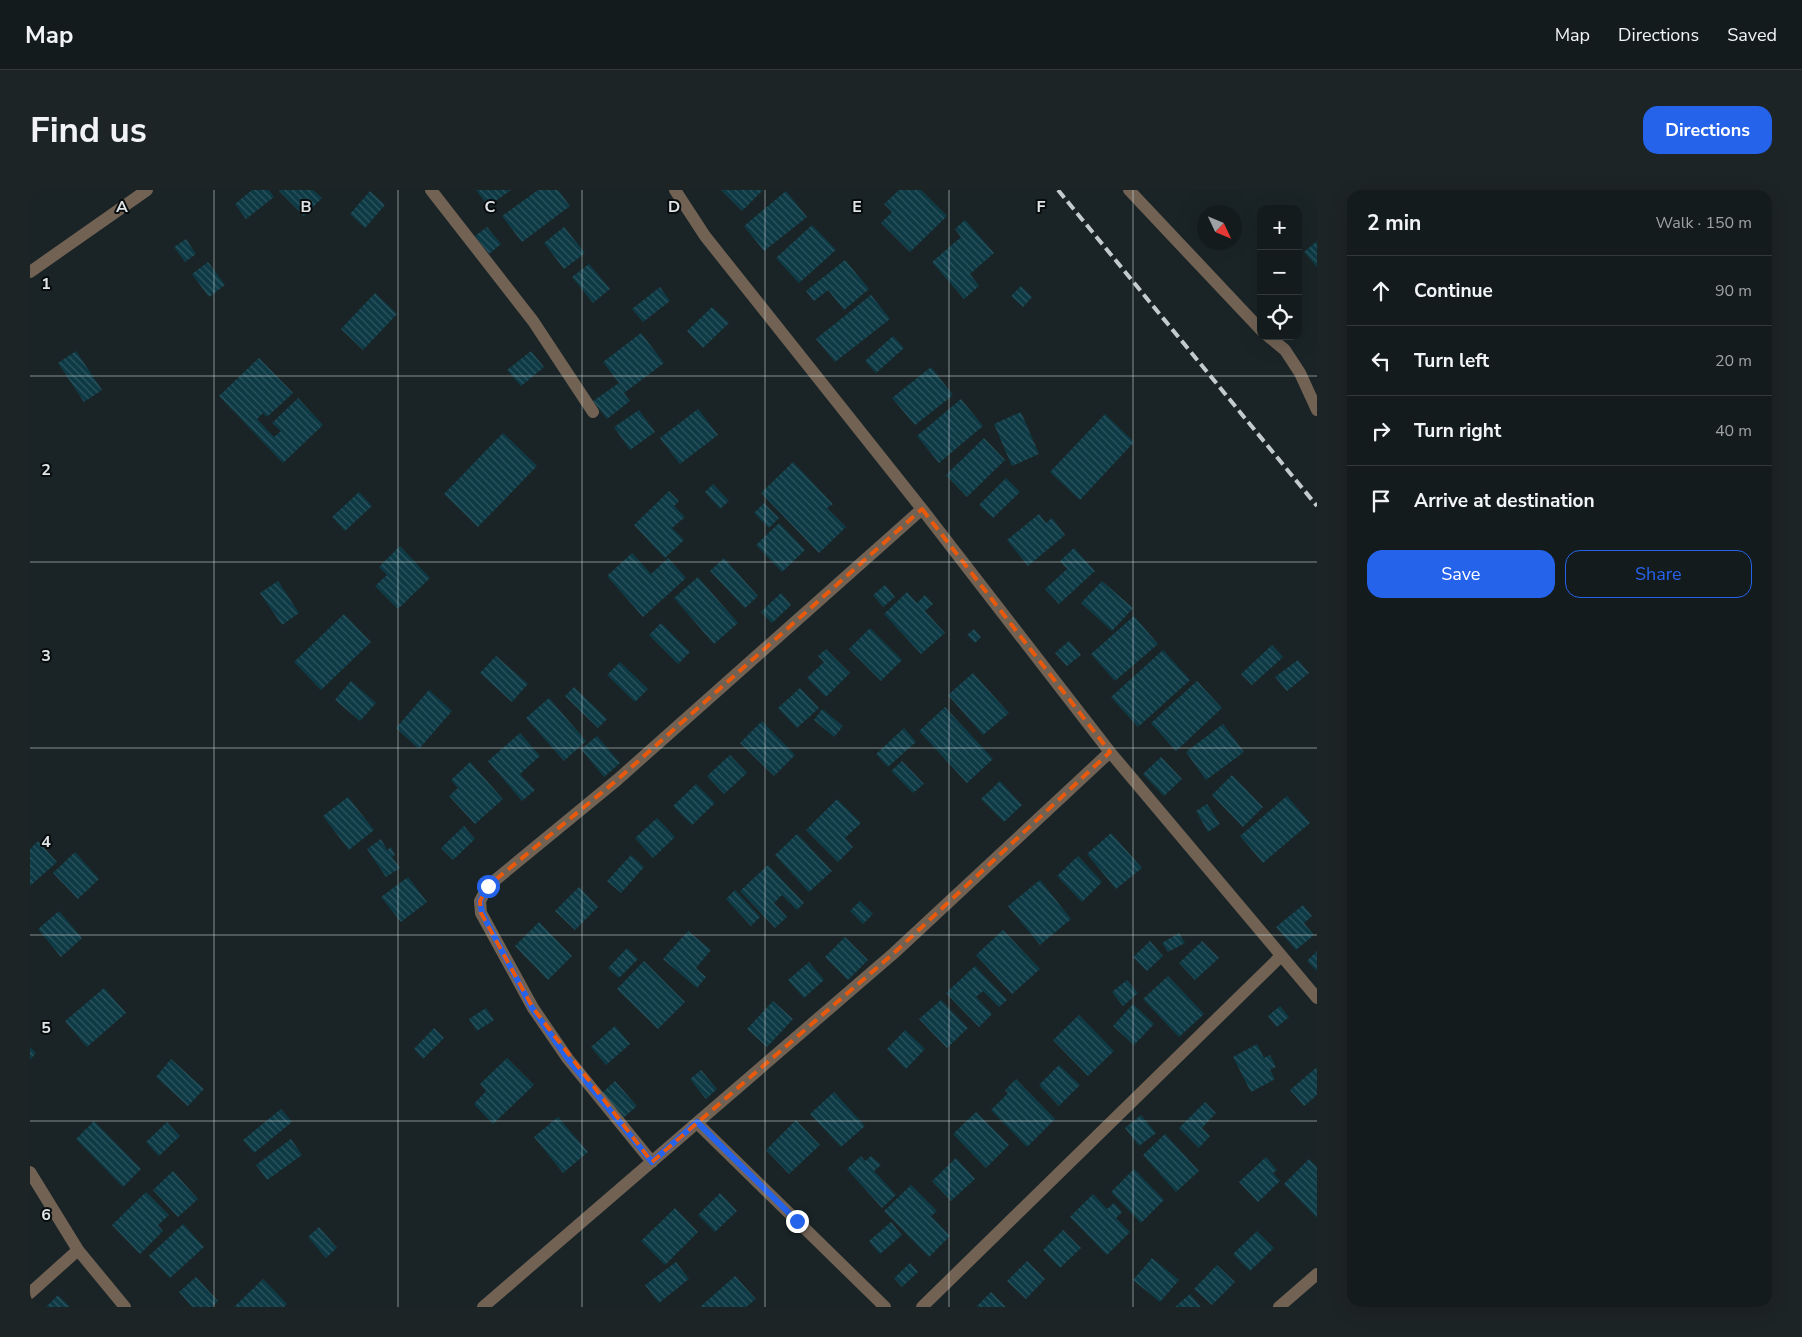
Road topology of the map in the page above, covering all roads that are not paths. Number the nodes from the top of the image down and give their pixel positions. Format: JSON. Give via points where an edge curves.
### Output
{"nodes":[{"id":1,"x":147,"y":190,"type":"edge"},
{"id":2,"x":431,"y":190,"type":"edge"},
{"id":3,"x":675,"y":190,"type":"edge"},
{"id":4,"x":1129,"y":190,"type":"edge"},
{"id":5,"x":30,"y":272,"type":"edge"},
{"id":6,"x":1257,"y":326,"type":"edge"},
{"id":7,"x":1273,"y":340,"type":"edge"},
{"id":8,"x":1317,"y":410,"type":"edge"},
{"id":9,"x":592,"y":412,"type":"dead end"},
{"id":10,"x":922,"y":509,"type":"junction"},
{"id":11,"x":1110,"y":752,"type":"junction"},
{"id":12,"x":1281,"y":956,"type":"junction"},
{"id":13,"x":1317,"y":998,"type":"edge"},
{"id":14,"x":697,"y":1122,"type":"junction"},
{"id":15,"x":652,"y":1162,"type":"junction"},
{"id":16,"x":30,"y":1172,"type":"edge"},
{"id":17,"x":78,"y":1250,"type":"junction"},
{"id":18,"x":1317,"y":1274,"type":"edge"},
{"id":19,"x":30,"y":1293,"type":"edge"},
{"id":20,"x":125,"y":1307,"type":"edge"},
{"id":21,"x":483,"y":1307,"type":"edge"},
{"id":22,"x":885,"y":1307,"type":"edge"},
{"id":23,"x":922,"y":1307,"type":"edge"},
{"id":24,"x":1279,"y":1307,"type":"edge"}],
"edges":[{"from":1,"to":5,"type":"street"},
{"from":2,"to":9,"type":"street","via":[[533,321]]},
{"from":3,"to":10,"type":"street","via":[[705,236]]},
{"from":4,"to":6,"type":"street"},
{"from":7,"to":8,"type":"street","via":[[1300,373]]},
{"from":10,"to":11,"type":"street"},
{"from":10,"to":15,"type":"street","via":[[617,780],[488,886],[480,901],[482,913],[532,1008],[568,1059]]},
{"from":11,"to":12,"type":"street"},
{"from":11,"to":14,"type":"street","via":[[894,953]]},
{"from":12,"to":13,"type":"street"},
{"from":12,"to":23,"type":"street"},
{"from":14,"to":15,"type":"street"},
{"from":14,"to":22,"type":"street"},
{"from":15,"to":21,"type":"street"},
{"from":16,"to":17,"type":"street"},
{"from":17,"to":19,"type":"street"},
{"from":17,"to":20,"type":"street"},
{"from":18,"to":24,"type":"street"}]}
